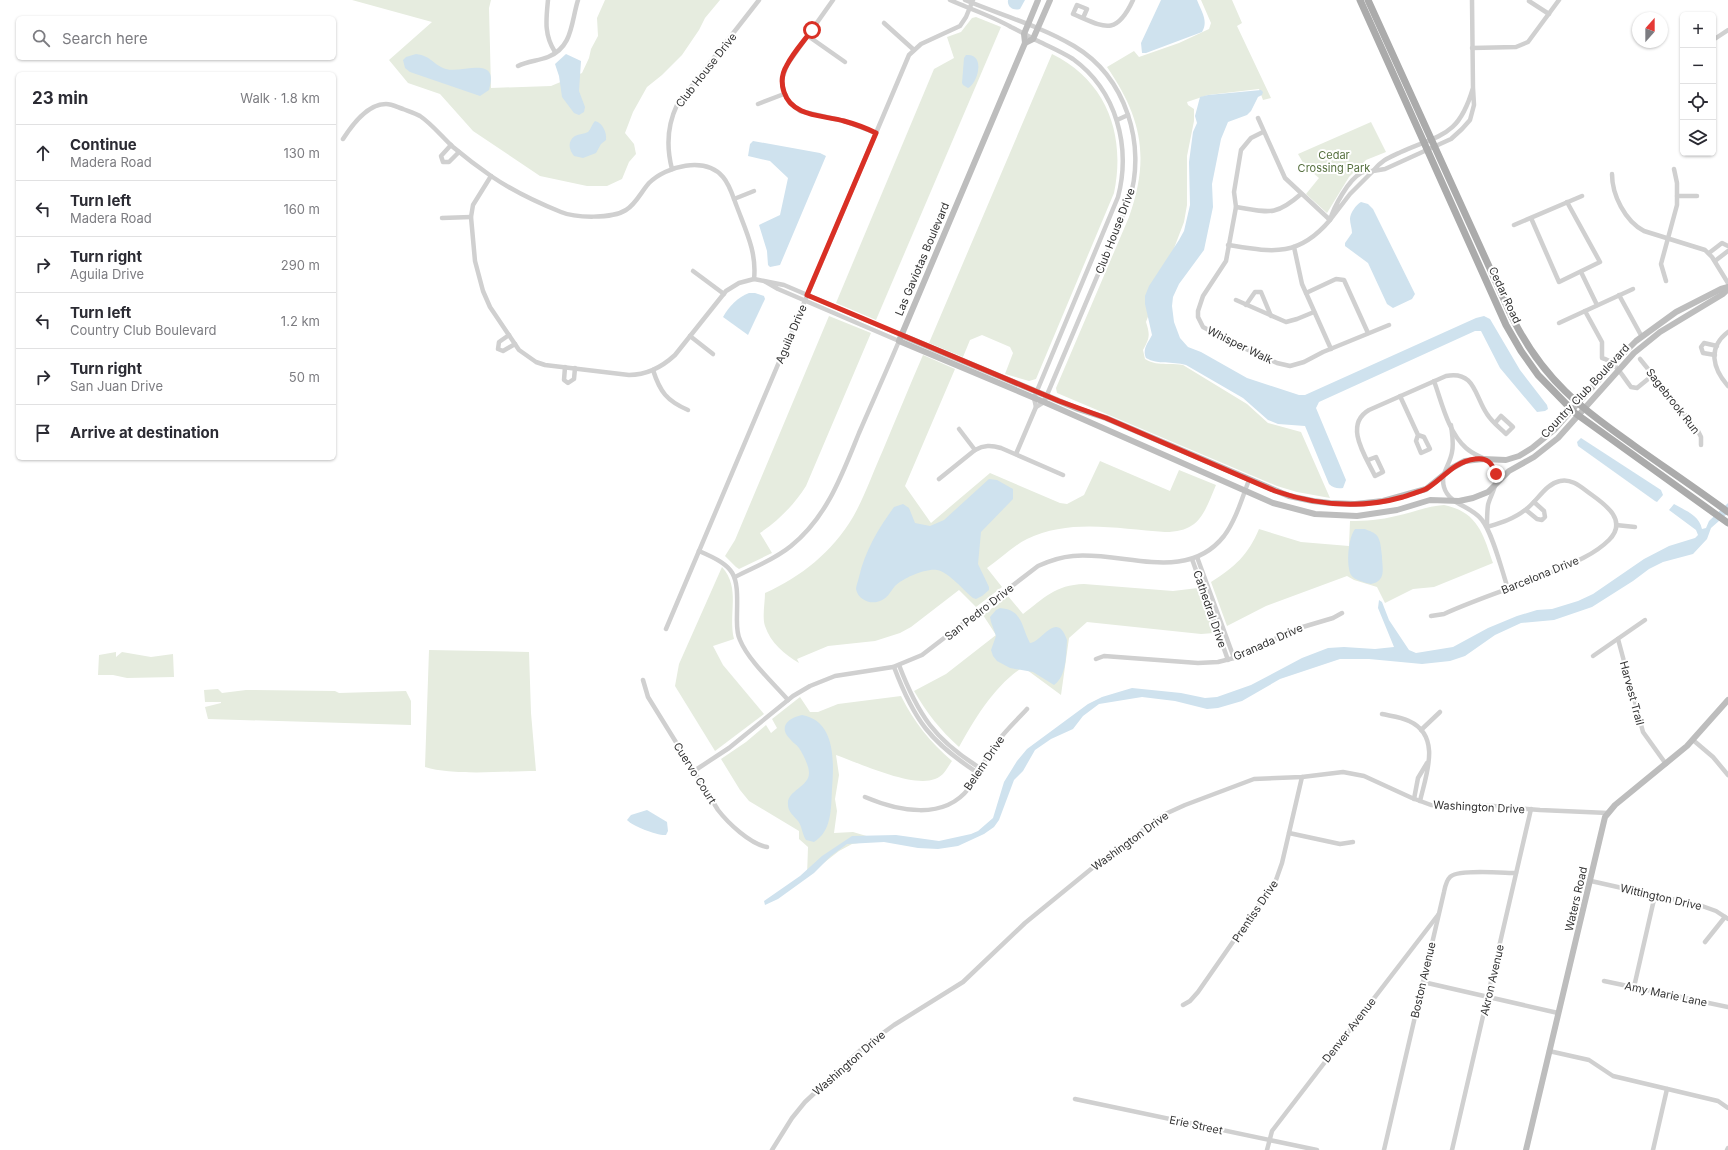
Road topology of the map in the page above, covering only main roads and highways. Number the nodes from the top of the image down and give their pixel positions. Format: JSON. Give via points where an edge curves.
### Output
{"nodes":[{"id":1,"x":1360,"y":0,"type":"edge"},
{"id":2,"x":1368,"y":0,"type":"edge"},
{"id":3,"x":1728,"y":512,"type":"edge"},
{"id":4,"x":1727,"y":522,"type":"edge"}],
"edges":[{"from":1,"to":4,"type":"main road","name":"Cedar Road","via":[[1513,338],[1538,375],[1578,415]]},
{"from":2,"to":3,"type":"main road","name":"Cedar Road","via":[[1519,332],[1543,368],[1584,409]]}]}
